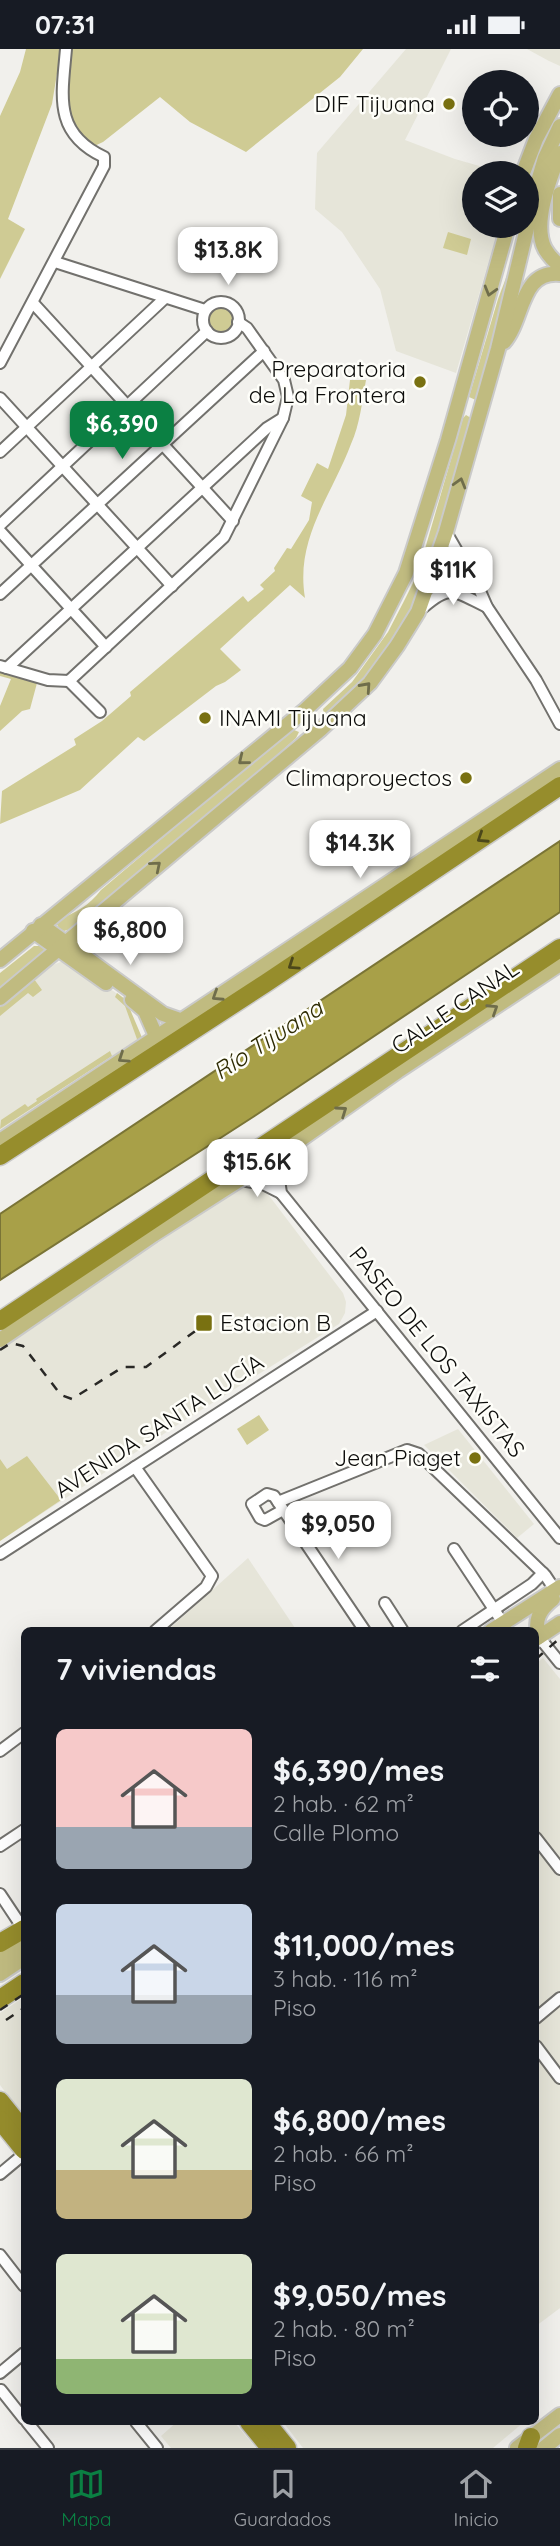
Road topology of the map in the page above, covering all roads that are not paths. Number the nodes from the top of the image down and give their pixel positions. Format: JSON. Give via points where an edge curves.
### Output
{"nodes":[{"id":1,"x":66,"y":49,"type":"edge"},
{"id":2,"x":560,"y":94,"type":"edge"},
{"id":3,"x":560,"y":126,"type":"edge"},
{"id":4,"x":560,"y":153,"type":"edge"},
{"id":5,"x":528,"y":161,"type":"edge"},
{"id":6,"x":560,"y":194,"type":"edge"},
{"id":7,"x":560,"y":219,"type":"edge"},
{"id":8,"x":505,"y":238,"type":"edge"},
{"id":9,"x":524,"y":240,"type":"junction"},
{"id":10,"x":504,"y":241,"type":"junction"},
{"id":11,"x":542,"y":242,"type":"junction"},
{"id":12,"x":560,"y":246,"type":"edge"},
{"id":13,"x":54,"y":262,"type":"junction"},
{"id":14,"x":560,"y":266,"type":"edge"},
{"id":15,"x":560,"y":274,"type":"edge"},
{"id":16,"x":164,"y":298,"type":"junction"},
{"id":17,"x":33,"y":303,"type":"junction"},
{"id":18,"x":205,"y":310,"type":"junction"},
{"id":19,"x":239,"y":323,"type":"junction"},
{"id":20,"x":207,"y":331,"type":"junction"},
{"id":21,"x":498,"y":349,"type":"junction"},
{"id":22,"x":264,"y":351,"type":"junction"},
{"id":23,"x":0,"y":363,"type":"edge"},
{"id":24,"x":91,"y":367,"type":"junction"},
{"id":25,"x":0,"y":398,"type":"edge"},
{"id":26,"x":459,"y":401,"type":"junction"},
{"id":27,"x":127,"y":406,"type":"junction"},
{"id":28,"x":283,"y":418,"type":"junction"},
{"id":29,"x":27,"y":427,"type":"junction"},
{"id":30,"x":163,"y":445,"type":"junction"},
{"id":31,"x":0,"y":452,"type":"edge"},
{"id":32,"x":468,"y":456,"type":"junction"},
{"id":33,"x":62,"y":466,"type":"junction"},
{"id":34,"x":202,"y":487,"type":"junction"},
{"id":35,"x":98,"y":505,"type":"junction"},
{"id":36,"x":233,"y":521,"type":"junction"},
{"id":37,"x":0,"y":525,"type":"edge"},
{"id":38,"x":0,"y":531,"type":"edge"},
{"id":39,"x":446,"y":532,"type":"junction"},
{"id":40,"x":137,"y":548,"type":"junction"},
{"id":41,"x":32,"y":566,"type":"junction"},
{"id":42,"x":172,"y":586,"type":"junction"},
{"id":43,"x":0,"y":594,"type":"edge"},
{"id":44,"x":487,"y":607,"type":"junction"},
{"id":45,"x":71,"y":609,"type":"junction"},
{"id":46,"x":418,"y":612,"type":"junction"},
{"id":47,"x":106,"y":647,"type":"junction"},
{"id":48,"x":3,"y":667,"type":"edge"},
{"id":49,"x":69,"y":681,"type":"junction"},
{"id":50,"x":100,"y":712,"type":"dead end"},
{"id":51,"x":557,"y":714,"type":"edge"},
{"id":52,"x":560,"y":725,"type":"edge"},
{"id":53,"x":560,"y":769,"type":"edge"},
{"id":54,"x":560,"y":777,"type":"edge"},
{"id":55,"x":560,"y":786,"type":"edge"},
{"id":56,"x":539,"y":800,"type":"junction"},
{"id":57,"x":433,"y":870,"type":"junction"},
{"id":58,"x":37,"y":928,"type":"junction"},
{"id":59,"x":318,"y":932,"type":"junction"},
{"id":60,"x":62,"y":946,"type":"junction"},
{"id":61,"x":560,"y":948,"type":"edge"},
{"id":62,"x":0,"y":960,"type":"edge"},
{"id":63,"x":560,"y":964,"type":"edge"},
{"id":64,"x":0,"y":999,"type":"edge"},
{"id":65,"x":463,"y":1014,"type":"junction"},
{"id":66,"x":180,"y":1020,"type":"junction"},
{"id":67,"x":156,"y":1036,"type":"junction"},
{"id":68,"x":375,"y":1088,"type":"junction"},
{"id":69,"x":41,"y":1114,"type":"junction"},
{"id":70,"x":0,"y":1141,"type":"edge"},
{"id":71,"x":0,"y":1147,"type":"edge"},
{"id":72,"x":281,"y":1154,"type":"junction"},
{"id":73,"x":0,"y":1156,"type":"edge"},
{"id":74,"x":241,"y":1180,"type":"junction"},
{"id":75,"x":281,"y":1193,"type":"junction"},
{"id":76,"x":144,"y":1242,"type":"junction"},
{"id":77,"x":46,"y":1291,"type":"junction"},
{"id":78,"x":377,"y":1311,"type":"junction"},
{"id":79,"x":0,"y":1321,"type":"edge"},
{"id":80,"x":0,"y":1340,"type":"edge"},
{"id":81,"x":135,"y":1467,"type":"junction"},
{"id":82,"x":560,"y":1538,"type":"edge"},
{"id":83,"x":454,"y":1549,"type":"dead end"},
{"id":84,"x":0,"y":1554,"type":"edge"},
{"id":85,"x":543,"y":1573,"type":"junction"},
{"id":86,"x":559,"y":1588,"type":"edge"},
{"id":87,"x":385,"y":1603,"type":"dead end"},
{"id":88,"x":494,"y":1610,"type":"junction"},
{"id":89,"x":560,"y":1623,"type":"edge"},
{"id":90,"x":160,"y":1627,"type":"edge"},
{"id":91,"x":362,"y":1627,"type":"edge"},
{"id":92,"x":400,"y":1627,"type":"edge"},
{"id":93,"x":468,"y":1627,"type":"edge"},
{"id":94,"x":497,"y":1627,"type":"edge"},
{"id":95,"x":536,"y":1627,"type":"edge"},
{"id":96,"x":539,"y":1636,"type":"edge"},
{"id":97,"x":539,"y":1639,"type":"edge"},
{"id":98,"x":560,"y":1663,"type":"edge"},
{"id":99,"x":21,"y":1735,"type":"edge"},
{"id":100,"x":0,"y":1751,"type":"edge"},
{"id":101,"x":21,"y":1832,"type":"edge"},
{"id":102,"x":539,"y":1842,"type":"edge"},
{"id":103,"x":0,"y":1846,"type":"edge"},
{"id":104,"x":560,"y":1869,"type":"edge"},
{"id":105,"x":0,"y":1894,"type":"edge"},
{"id":106,"x":21,"y":1935,"type":"edge"},
{"id":107,"x":21,"y":1941,"type":"edge"},
{"id":108,"x":0,"y":1943,"type":"edge"},
{"id":109,"x":21,"y":1943,"type":"edge"},
{"id":110,"x":21,"y":1945,"type":"edge"},
{"id":111,"x":0,"y":1960,"type":"edge"},
{"id":112,"x":21,"y":1969,"type":"edge"},
{"id":113,"x":0,"y":1974,"type":"edge"},
{"id":114,"x":0,"y":1982,"type":"edge"},
{"id":115,"x":21,"y":1985,"type":"edge"},
{"id":116,"x":0,"y":1999,"type":"edge"},
{"id":117,"x":560,"y":1999,"type":"edge"},
{"id":118,"x":539,"y":2016,"type":"edge"},
{"id":119,"x":539,"y":2050,"type":"edge"},
{"id":120,"x":560,"y":2078,"type":"edge"},
{"id":121,"x":0,"y":2101,"type":"edge"},
{"id":122,"x":0,"y":2120,"type":"edge"},
{"id":123,"x":21,"y":2127,"type":"edge"},
{"id":124,"x":21,"y":2148,"type":"edge"},
{"id":125,"x":21,"y":2155,"type":"edge"},
{"id":126,"x":0,"y":2174,"type":"edge"},
{"id":127,"x":0,"y":2255,"type":"edge"},
{"id":128,"x":21,"y":2281,"type":"edge"},
{"id":129,"x":21,"y":2357,"type":"edge"},
{"id":130,"x":21,"y":2364,"type":"edge"},
{"id":131,"x":1,"y":2382,"type":"edge"},
{"id":132,"x":21,"y":2413,"type":"edge"},
{"id":133,"x":560,"y":2415,"type":"edge"},
{"id":134,"x":29,"y":2425,"type":"edge"},
{"id":135,"x":138,"y":2425,"type":"edge"},
{"id":136,"x":251,"y":2425,"type":"edge"},
{"id":137,"x":268,"y":2425,"type":"edge"},
{"id":138,"x":560,"y":2435,"type":"edge"},
{"id":139,"x":530,"y":2445,"type":"edge"},
{"id":140,"x":43,"y":2446,"type":"edge"},
{"id":141,"x":157,"y":2448,"type":"edge"},
{"id":142,"x":270,"y":2448,"type":"edge"},
{"id":143,"x":287,"y":2448,"type":"edge"}],
"edges":[{"from":1,"to":13,"type":"street","via":[[63,115],[79,141],[104,157],[102,172]]},
{"from":2,"to":5,"type":"main road"},
{"from":3,"to":9,"type":"main road","via":[[545,158]]},
{"from":4,"to":11,"type":"main road","via":[[543,205]]},
{"from":6,"to":7,"type":"main road"},
{"from":8,"to":10,"type":"main road"},
{"from":9,"to":10,"type":"main road"},
{"from":9,"to":11,"type":"main road"},
{"from":9,"to":21,"type":"main road"},
{"from":10,"to":26,"type":"main road","one_way":true},
{"from":11,"to":12,"type":"main road"},
{"from":11,"to":14,"type":"main road"},
{"from":13,"to":16,"type":"street"},
{"from":13,"to":17,"type":"street"},
{"from":15,"to":21,"type":"main road","via":[[538,277],[530,285],[510,335]]},
{"from":16,"to":18,"type":"street"},
{"from":16,"to":24,"type":"street"},
{"from":17,"to":23,"type":"street"},
{"from":17,"to":24,"type":"street"},
{"from":18,"to":19,"type":"street","via":[[224,302],[237,312]]},
{"from":18,"to":20,"type":"street"},
{"from":19,"to":20,"type":"street","via":[[228,336],[216,337]]},
{"from":19,"to":22,"type":"street"},
{"from":20,"to":27,"type":"street"},
{"from":21,"to":32,"type":"main road"},
{"from":22,"to":28,"type":"street","via":[[284,380],[288,403]]},
{"from":22,"to":30,"type":"street"},
{"from":24,"to":27,"type":"street"},
{"from":24,"to":29,"type":"street"},
{"from":25,"to":29,"type":"street"},
{"from":26,"to":32,"type":"main road","via":[[471,411],[474,421]]},
{"from":26,"to":58,"type":"main road","one_way":true,"via":[[406,573],[375,634],[350,668],[304,711]]},
{"from":27,"to":30,"type":"street"},
{"from":27,"to":33,"type":"street"},
{"from":28,"to":34,"type":"street"},
{"from":28,"to":36,"type":"street"},
{"from":29,"to":31,"type":"street"},
{"from":29,"to":33,"type":"street"},
{"from":30,"to":34,"type":"street"},
{"from":30,"to":35,"type":"street"},
{"from":39,"to":32,"type":"main road","one_way":true},
{"from":33,"to":35,"type":"street"},
{"from":33,"to":37,"type":"street"},
{"from":34,"to":36,"type":"street"},
{"from":34,"to":40,"type":"street"},
{"from":35,"to":40,"type":"street"},
{"from":35,"to":41,"type":"street"},
{"from":36,"to":42,"type":"street","via":[[224,537]]},
{"from":38,"to":41,"type":"street"},
{"from":39,"to":44,"type":"street"},
{"from":39,"to":46,"type":"main road"},
{"from":40,"to":42,"type":"street"},
{"from":40,"to":45,"type":"street"},
{"from":41,"to":43,"type":"street"},
{"from":41,"to":45,"type":"street"},
{"from":42,"to":47,"type":"street"},
{"from":44,"to":46,"type":"street","via":[[455,591],[435,596]]},
{"from":44,"to":51,"type":"street"},
{"from":45,"to":47,"type":"street"},
{"from":45,"to":48,"type":"street"},
{"from":60,"to":46,"type":"main road","one_way":true,"via":[[362,692]]},
{"from":47,"to":49,"type":"street"},
{"from":48,"to":49,"type":"street"},
{"from":49,"to":50,"type":"street"},
{"from":51,"to":52,"type":"street"},
{"from":53,"to":59,"type":"main road"},
{"from":54,"to":56,"type":"highway"},
{"from":55,"to":56,"type":"highway"},
{"from":56,"to":57,"type":"highway","one_way":true},
{"from":57,"to":59,"type":"highway","via":[[420,873],[331,929]]},
{"from":57,"to":73,"type":"highway","one_way":true},
{"from":58,"to":60,"type":"main road"},
{"from":58,"to":62,"type":"main road"},
{"from":59,"to":66,"type":"main road","one_way":true},
{"from":60,"to":64,"type":"main road"},
{"from":60,"to":66,"type":"main road","via":[[163,1014]]},
{"from":60,"to":67,"type":"main road","via":[[139,1005]]},
{"from":61,"to":65,"type":"highway"},
{"from":68,"to":63,"type":"main road","name":"CALLE CANAL","one_way":true},
{"from":65,"to":68,"type":"highway"},
{"from":65,"to":77,"type":"highway"},
{"from":66,"to":67,"type":"main road"},
{"from":67,"to":69,"type":"main road","one_way":true},
{"from":72,"to":68,"type":"main road","name":"CALLE CANAL","one_way":true},
{"from":69,"to":70,"type":"main road"},
{"from":69,"to":71,"type":"highway"},
{"from":72,"to":74,"type":"main road","name":"CALLE CANAL"},
{"from":72,"to":75,"type":"street"},
{"from":74,"to":75,"type":"street"},
{"from":74,"to":76,"type":"main road","name":"CALLE CANAL"},
{"from":75,"to":78,"type":"street","name":"PASEO DE LOS TAXISTAS"},
{"from":76,"to":77,"type":"highway","via":[[54,1291]]},
{"from":76,"to":80,"type":"main road","name":"CALLE CANAL"},
{"from":77,"to":79,"type":"highway"},
{"from":78,"to":81,"type":"street","name":"AVENIDA SANTA LUCÍA"},
{"from":78,"to":82,"type":"street","name":"PASEO DE LOS TAXISTAS"},
{"from":81,"to":84,"type":"street","name":"AVENIDA SANTA LUCÍA"},
{"from":81,"to":90,"type":"street","via":[[212,1576],[206,1587]]},
{"from":83,"to":88,"type":"street"},
{"from":85,"to":86,"type":"street"},
{"from":85,"to":88,"type":"street"},
{"from":85,"to":91,"type":"street","via":[[419,1454],[407,1450],[281,1506]]},
{"from":86,"to":94,"type":"main road"},
{"from":86,"to":95,"type":"main road","via":[[540,1611]]},
{"from":87,"to":92,"type":"street"},
{"from":88,"to":93,"type":"street"},
{"from":88,"to":94,"type":"street"},
{"from":89,"to":96,"type":"main road"},
{"from":97,"to":98,"type":"street"},
{"from":99,"to":100,"type":"street"},
{"from":101,"to":103,"type":"street"},
{"from":102,"to":104,"type":"street"},
{"from":105,"to":106,"type":"street"},
{"from":107,"to":108,"type":"highway"},
{"from":109,"to":111,"type":"main road"},
{"from":110,"to":113,"type":"main road"},
{"from":112,"to":114,"type":"main road"},
{"from":115,"to":116,"type":"highway"},
{"from":117,"to":118,"type":"street"},
{"from":119,"to":120,"type":"street"},
{"from":121,"to":123,"type":"highway"},
{"from":122,"to":124,"type":"highway"},
{"from":125,"to":126,"type":"street"},
{"from":127,"to":128,"type":"street"},
{"from":129,"to":131,"type":"street"},
{"from":130,"to":131,"type":"street"},
{"from":131,"to":132,"type":"street"},
{"from":133,"to":139,"type":"main road"},
{"from":134,"to":140,"type":"street"},
{"from":135,"to":141,"type":"street"},
{"from":136,"to":142,"type":"highway"},
{"from":137,"to":143,"type":"highway"},
{"from":138,"to":139,"type":"main road"}]}
